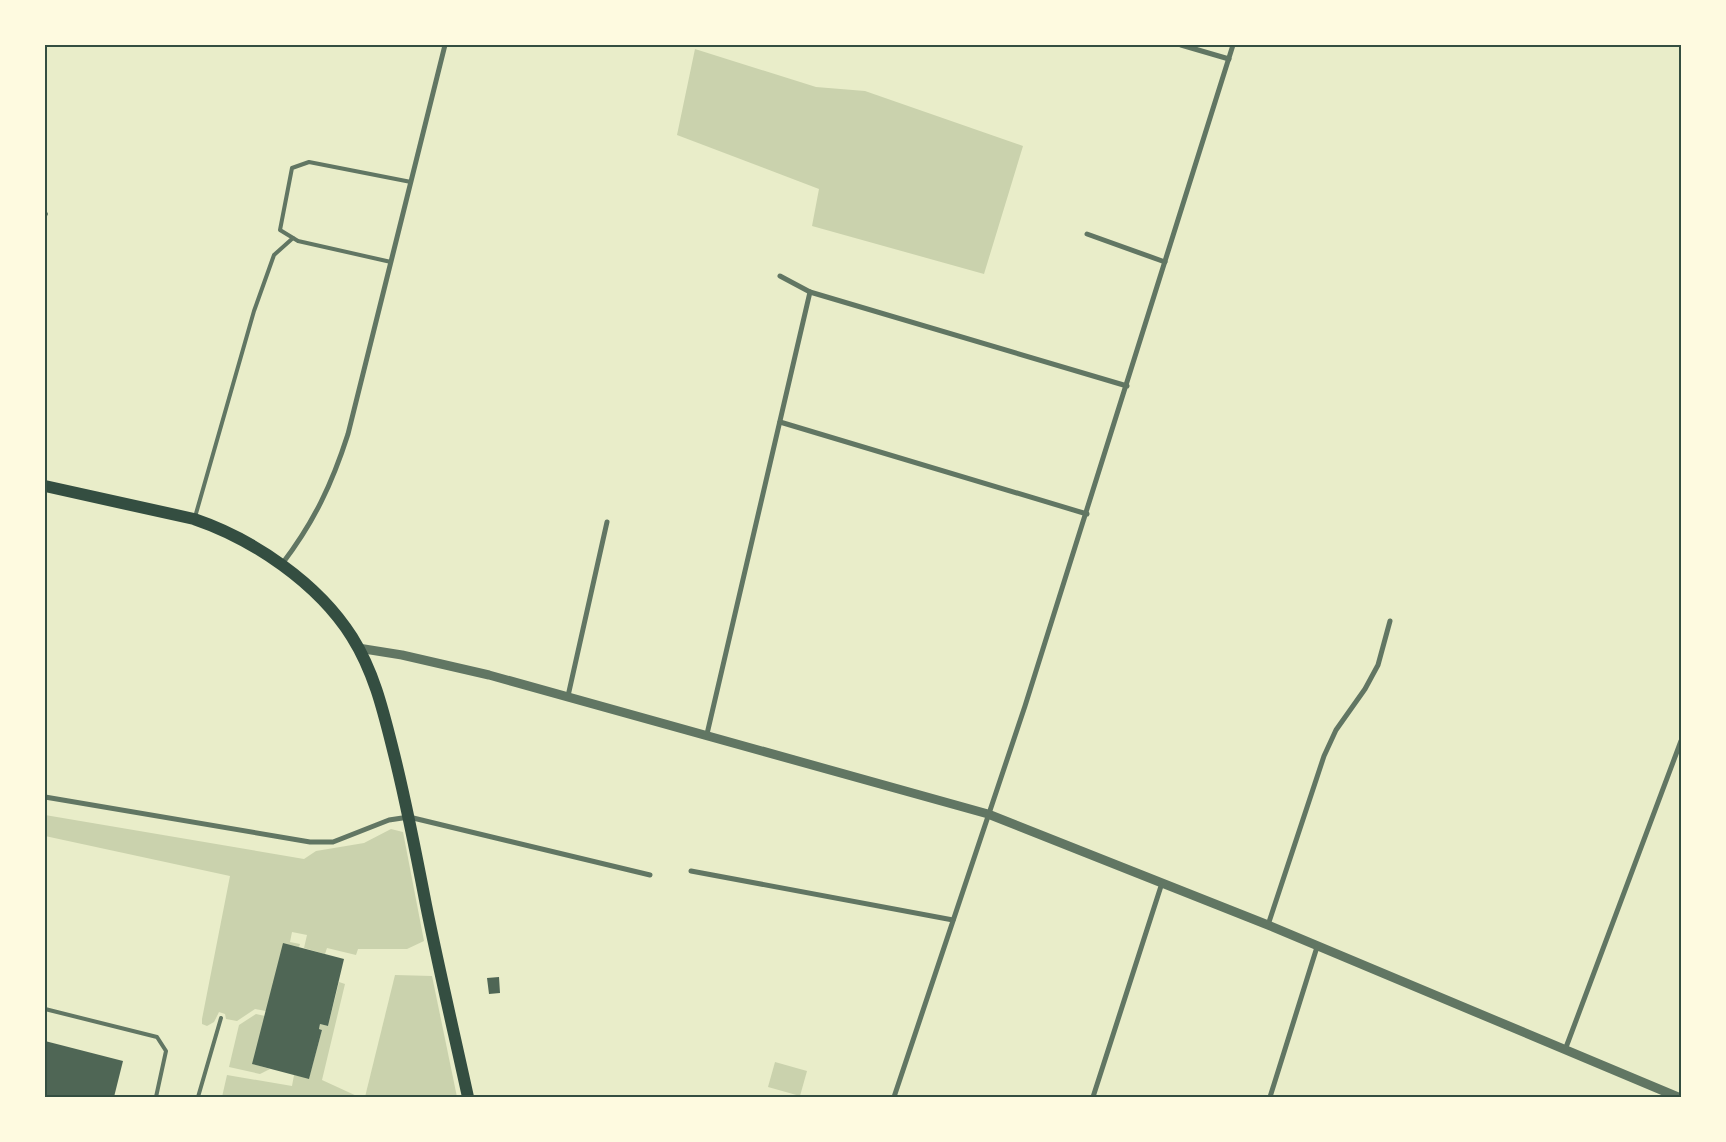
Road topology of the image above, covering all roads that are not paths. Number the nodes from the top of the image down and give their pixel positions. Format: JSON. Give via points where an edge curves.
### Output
{"nodes":[{"id":1,"x":445,"y":45,"type":"edge"},
{"id":2,"x":1181,"y":45,"type":"edge"},
{"id":3,"x":1232,"y":45,"type":"edge"},
{"id":4,"x":1229,"y":59,"type":"junction"},
{"id":5,"x":411,"y":182,"type":"junction"},
{"id":6,"x":1087,"y":234,"type":"dead end"},
{"id":7,"x":293,"y":238,"type":"junction"},
{"id":8,"x":391,"y":262,"type":"junction"},
{"id":9,"x":1165,"y":262,"type":"junction"},
{"id":10,"x":780,"y":276,"type":"dead end"},
{"id":11,"x":810,"y":292,"type":"junction"},
{"id":12,"x":1128,"y":386,"type":"junction"},
{"id":13,"x":780,"y":422,"type":"junction"},
{"id":14,"x":45,"y":486,"type":"edge"},
{"id":15,"x":1087,"y":514,"type":"junction"},
{"id":16,"x":194,"y":519,"type":"junction"},
{"id":17,"x":607,"y":522,"type":"dead end"},
{"id":18,"x":282,"y":564,"type":"junction"},
{"id":19,"x":1390,"y":621,"type":"dead end"},
{"id":20,"x":358,"y":648,"type":"junction"},
{"id":21,"x":568,"y":696,"type":"junction"},
{"id":22,"x":707,"y":734,"type":"junction"},
{"id":23,"x":1681,"y":741,"type":"edge"},
{"id":24,"x":45,"y":797,"type":"edge"},
{"id":25,"x":988,"y":814,"type":"junction"},
{"id":26,"x":410,"y":817,"type":"junction"},
{"id":27,"x":691,"y":871,"type":"dead end"},
{"id":28,"x":650,"y":875,"type":"dead end"},
{"id":29,"x":1162,"y":883,"type":"junction"},
{"id":30,"x":953,"y":920,"type":"junction"},
{"id":31,"x":1268,"y":926,"type":"junction"},
{"id":32,"x":1317,"y":947,"type":"junction"},
{"id":33,"x":45,"y":1009,"type":"edge"},
{"id":34,"x":221,"y":1018,"type":"dead end"},
{"id":35,"x":1565,"y":1050,"type":"junction"},
{"id":36,"x":156,"y":1097,"type":"edge"},
{"id":37,"x":198,"y":1097,"type":"edge"},
{"id":38,"x":468,"y":1097,"type":"edge"},
{"id":39,"x":894,"y":1097,"type":"edge"},
{"id":40,"x":1093,"y":1097,"type":"edge"},
{"id":41,"x":1270,"y":1097,"type":"edge"},
{"id":42,"x":1678,"y":1097,"type":"edge"}],
"edges":[{"from":1,"to":5,"type":"street"},
{"from":2,"to":4,"type":"street"},
{"from":3,"to":4,"type":"street"},
{"from":4,"to":9,"type":"street"},
{"from":5,"to":7,"type":"lane","via":[[309,162],[292,168],[280,230]]},
{"from":5,"to":8,"type":"street"},
{"from":6,"to":9,"type":"street"},
{"from":7,"to":8,"type":"lane"},
{"from":7,"to":16,"type":"lane","via":[[274,255],[264,283]]},
{"from":8,"to":18,"type":"street","via":[[340,460],[318,511]]},
{"from":9,"to":12,"type":"street"},
{"from":10,"to":11,"type":"street"},
{"from":11,"to":12,"type":"street"},
{"from":11,"to":13,"type":"street"},
{"from":12,"to":15,"type":"street"},
{"from":13,"to":15,"type":"street"},
{"from":13,"to":22,"type":"street"},
{"from":14,"to":16,"type":"main road"},
{"from":15,"to":25,"type":"street"},
{"from":16,"to":18,"type":"main road","via":[[218,527]]},
{"from":17,"to":21,"type":"street"},
{"from":18,"to":20,"type":"main road","via":[[328,606]]},
{"from":19,"to":31,"type":"street","via":[[1378,665],[1336,730],[1324,756]]},
{"from":20,"to":21,"type":"street","via":[[402,655]]},
{"from":20,"to":26,"type":"main road","via":[[379,692]]},
{"from":21,"to":22,"type":"street"},
{"from":22,"to":25,"type":"street"},
{"from":23,"to":35,"type":"street"},
{"from":24,"to":26,"type":"street","via":[[310,842],[333,842],[389,820]]},
{"from":25,"to":29,"type":"street"},
{"from":25,"to":30,"type":"street"},
{"from":26,"to":28,"type":"street"},
{"from":26,"to":38,"type":"main road"},
{"from":27,"to":30,"type":"street"},
{"from":29,"to":31,"type":"street"},
{"from":29,"to":40,"type":"street"},
{"from":30,"to":39,"type":"street"},
{"from":31,"to":32,"type":"street"},
{"from":32,"to":35,"type":"street"},
{"from":32,"to":41,"type":"street"},
{"from":33,"to":36,"type":"lane","via":[[157,1037],[166,1051]]},
{"from":34,"to":37,"type":"lane"},
{"from":35,"to":42,"type":"street"}]}
